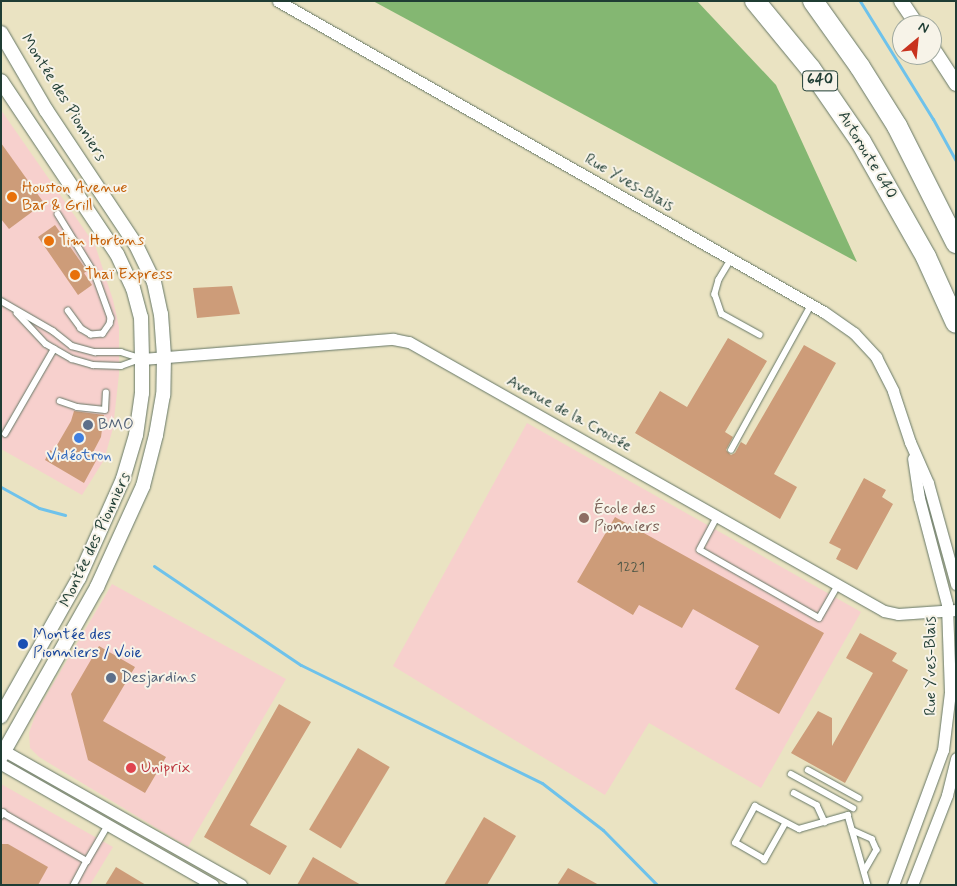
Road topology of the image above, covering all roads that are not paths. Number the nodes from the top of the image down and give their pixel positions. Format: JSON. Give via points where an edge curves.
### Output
{"nodes":[{"id":1,"x":278,"y":1,"type":"edge"},
{"id":2,"x":755,"y":1,"type":"edge"},
{"id":3,"x":813,"y":1,"type":"edge"},
{"id":4,"x":901,"y":1,"type":"edge"},
{"id":5,"x":910,"y":15,"type":"edge"},
{"id":6,"x":1,"y":33,"type":"edge"},
{"id":7,"x":942,"y":62,"type":"edge"},
{"id":8,"x":1,"y":81,"type":"edge"},
{"id":9,"x":956,"y":84,"type":"edge"},
{"id":10,"x":58,"y":214,"type":"dead end"},
{"id":11,"x":956,"y":243,"type":"edge"},
{"id":12,"x":731,"y":260,"type":"junction"},
{"id":13,"x":1,"y":301,"type":"edge"},
{"id":14,"x":811,"y":305,"type":"junction"},
{"id":15,"x":13,"y":308,"type":"junction"},
{"id":16,"x":68,"y":311,"type":"dead end"},
{"id":17,"x":956,"y":322,"type":"edge"},
{"id":18,"x":760,"y":335,"type":"dead end"},
{"id":19,"x":54,"y":349,"type":"junction"},
{"id":20,"x":164,"y":356,"type":"junction"},
{"id":21,"x":142,"y":359,"type":"junction"},
{"id":22,"x":106,"y":393,"type":"dead end"},
{"id":23,"x":60,"y":401,"type":"dead end"},
{"id":24,"x":6,"y":434,"type":"dead end"},
{"id":25,"x":910,"y":442,"type":"junction"},
{"id":26,"x":731,"y":450,"type":"dead end"},
{"id":27,"x":718,"y":516,"type":"junction"},
{"id":28,"x":956,"y":584,"type":"edge"},
{"id":29,"x":838,"y":586,"type":"junction"},
{"id":30,"x":952,"y":611,"type":"edge"},
{"id":31,"x":1,"y":716,"type":"edge"},
{"id":32,"x":943,"y":750,"type":"junction"},
{"id":33,"x":956,"y":754,"type":"edge"},
{"id":34,"x":2,"y":755,"type":"edge"},
{"id":35,"x":956,"y":758,"type":"edge"},
{"id":36,"x":808,"y":770,"type":"dead end"},
{"id":37,"x":791,"y":774,"type":"dead end"},
{"id":38,"x":794,"y":793,"type":"dead end"},
{"id":39,"x":859,"y":798,"type":"dead end"},
{"id":40,"x":853,"y":808,"type":"dead end"},
{"id":41,"x":1,"y":816,"type":"edge"},
{"id":42,"x":123,"y":818,"type":"junction"},
{"id":43,"x":825,"y":822,"type":"junction"},
{"id":44,"x":786,"y":823,"type":"junction"},
{"id":45,"x":112,"y":827,"type":"junction"},
{"id":46,"x":852,"y":830,"type":"junction"},
{"id":47,"x":87,"y":861,"type":"junction"},
{"id":48,"x":865,"y":871,"type":"junction"},
{"id":49,"x":74,"y":885,"type":"edge"},
{"id":50,"x":213,"y":885,"type":"edge"},
{"id":51,"x":241,"y":885,"type":"edge"},
{"id":52,"x":868,"y":885,"type":"edge"},
{"id":53,"x":893,"y":885,"type":"edge"},
{"id":54,"x":912,"y":885,"type":"edge"}],
"edges":[{"from":1,"to":12,"type":"street","name":"Rue Yves-Blais"},
{"from":2,"to":17,"type":"highway","name":"Autoroute 640","number":"640","via":[[810,68],[861,142],[926,257]]},
{"from":3,"to":11,"type":"highway","number":"640","via":[[854,58],[896,126]]},
{"from":4,"to":5,"type":"street"},
{"from":6,"to":20,"type":"street","name":"Montée des Pionniers","via":[[41,103],[136,245],[154,282],[161,314]]},
{"from":7,"to":9,"type":"street"},
{"from":8,"to":21,"type":"street","name":"Montée des Pionniers","via":[[117,254],[133,288],[141,317]]},
{"from":10,"to":16,"type":"lane","via":[[95,274],[111,318],[110,324],[103,334],[91,335],[81,329]]},
{"from":12,"to":14,"type":"street","name":"Rue Yves-Blais"},
{"from":12,"to":18,"type":"lane","via":[[715,294],[722,314]]},
{"from":13,"to":15,"type":"lane"},
{"from":14,"to":25,"type":"street","name":"Rue Yves-Blais","via":[[854,333],[876,358],[893,391]]},
{"from":14,"to":26,"type":"lane"},
{"from":15,"to":19,"type":"lane"},
{"from":15,"to":21,"type":"lane","via":[[72,346],[95,352],[121,352]]},
{"from":19,"to":21,"type":"lane","via":[[93,365],[121,366]]},
{"from":19,"to":24,"type":"lane"},
{"from":20,"to":21,"type":"street","name":"Avenue de la Croisée"},
{"from":20,"to":27,"type":"street","name":"Avenue de la Croisée","via":[[393,339],[409,342]]},
{"from":20,"to":34,"type":"street","name":"Montée des Pionniers","via":[[163,395],[143,486],[97,587]]},
{"from":21,"to":31,"type":"street","name":"Montée des Pionniers","via":[[142,393],[136,435],[123,479],[79,578]]},
{"from":22,"to":23,"type":"lane","via":[[105,410],[77,408]]},
{"from":25,"to":28,"type":"street","name":"Rue Yves-Blais","via":[[928,483]]},
{"from":25,"to":30,"type":"street","name":"Rue Yves-Blais","via":[[916,485]]},
{"from":27,"to":29,"type":"street","name":"Avenue de la Croisée"},
{"from":27,"to":29,"type":"lane","via":[[700,550],[819,618]]},
{"from":29,"to":30,"type":"street","name":"Avenue de la Croisée","via":[[891,613]]},
{"from":30,"to":32,"type":"street","name":"Rue Yves-Blais","via":[[950,692]]},
{"from":32,"to":33,"type":"lane"},
{"from":32,"to":53,"type":"street","name":"Rue Yves-Blais"},
{"from":34,"to":42,"type":"street"},
{"from":34,"to":45,"type":"street"},
{"from":35,"to":54,"type":"street","via":[[947,795]]},
{"from":36,"to":39,"type":"lane"},
{"from":37,"to":40,"type":"lane"},
{"from":38,"to":43,"type":"lane","via":[[817,806]]},
{"from":41,"to":47,"type":"lane","via":[[3,813]]},
{"from":42,"to":45,"type":"street"},
{"from":42,"to":51,"type":"street"},
{"from":43,"to":44,"type":"lane","via":[[799,829]]},
{"from":43,"to":46,"type":"lane","via":[[848,815]]},
{"from":44,"to":44,"type":"lane","via":[[755,806],[735,843],[765,860]]},
{"from":45,"to":47,"type":"lane"},
{"from":45,"to":50,"type":"street"},
{"from":46,"to":48,"type":"lane"},
{"from":46,"to":48,"type":"lane","via":[[872,839],[877,850]]},
{"from":47,"to":49,"type":"lane"},
{"from":48,"to":52,"type":"lane"}]}
